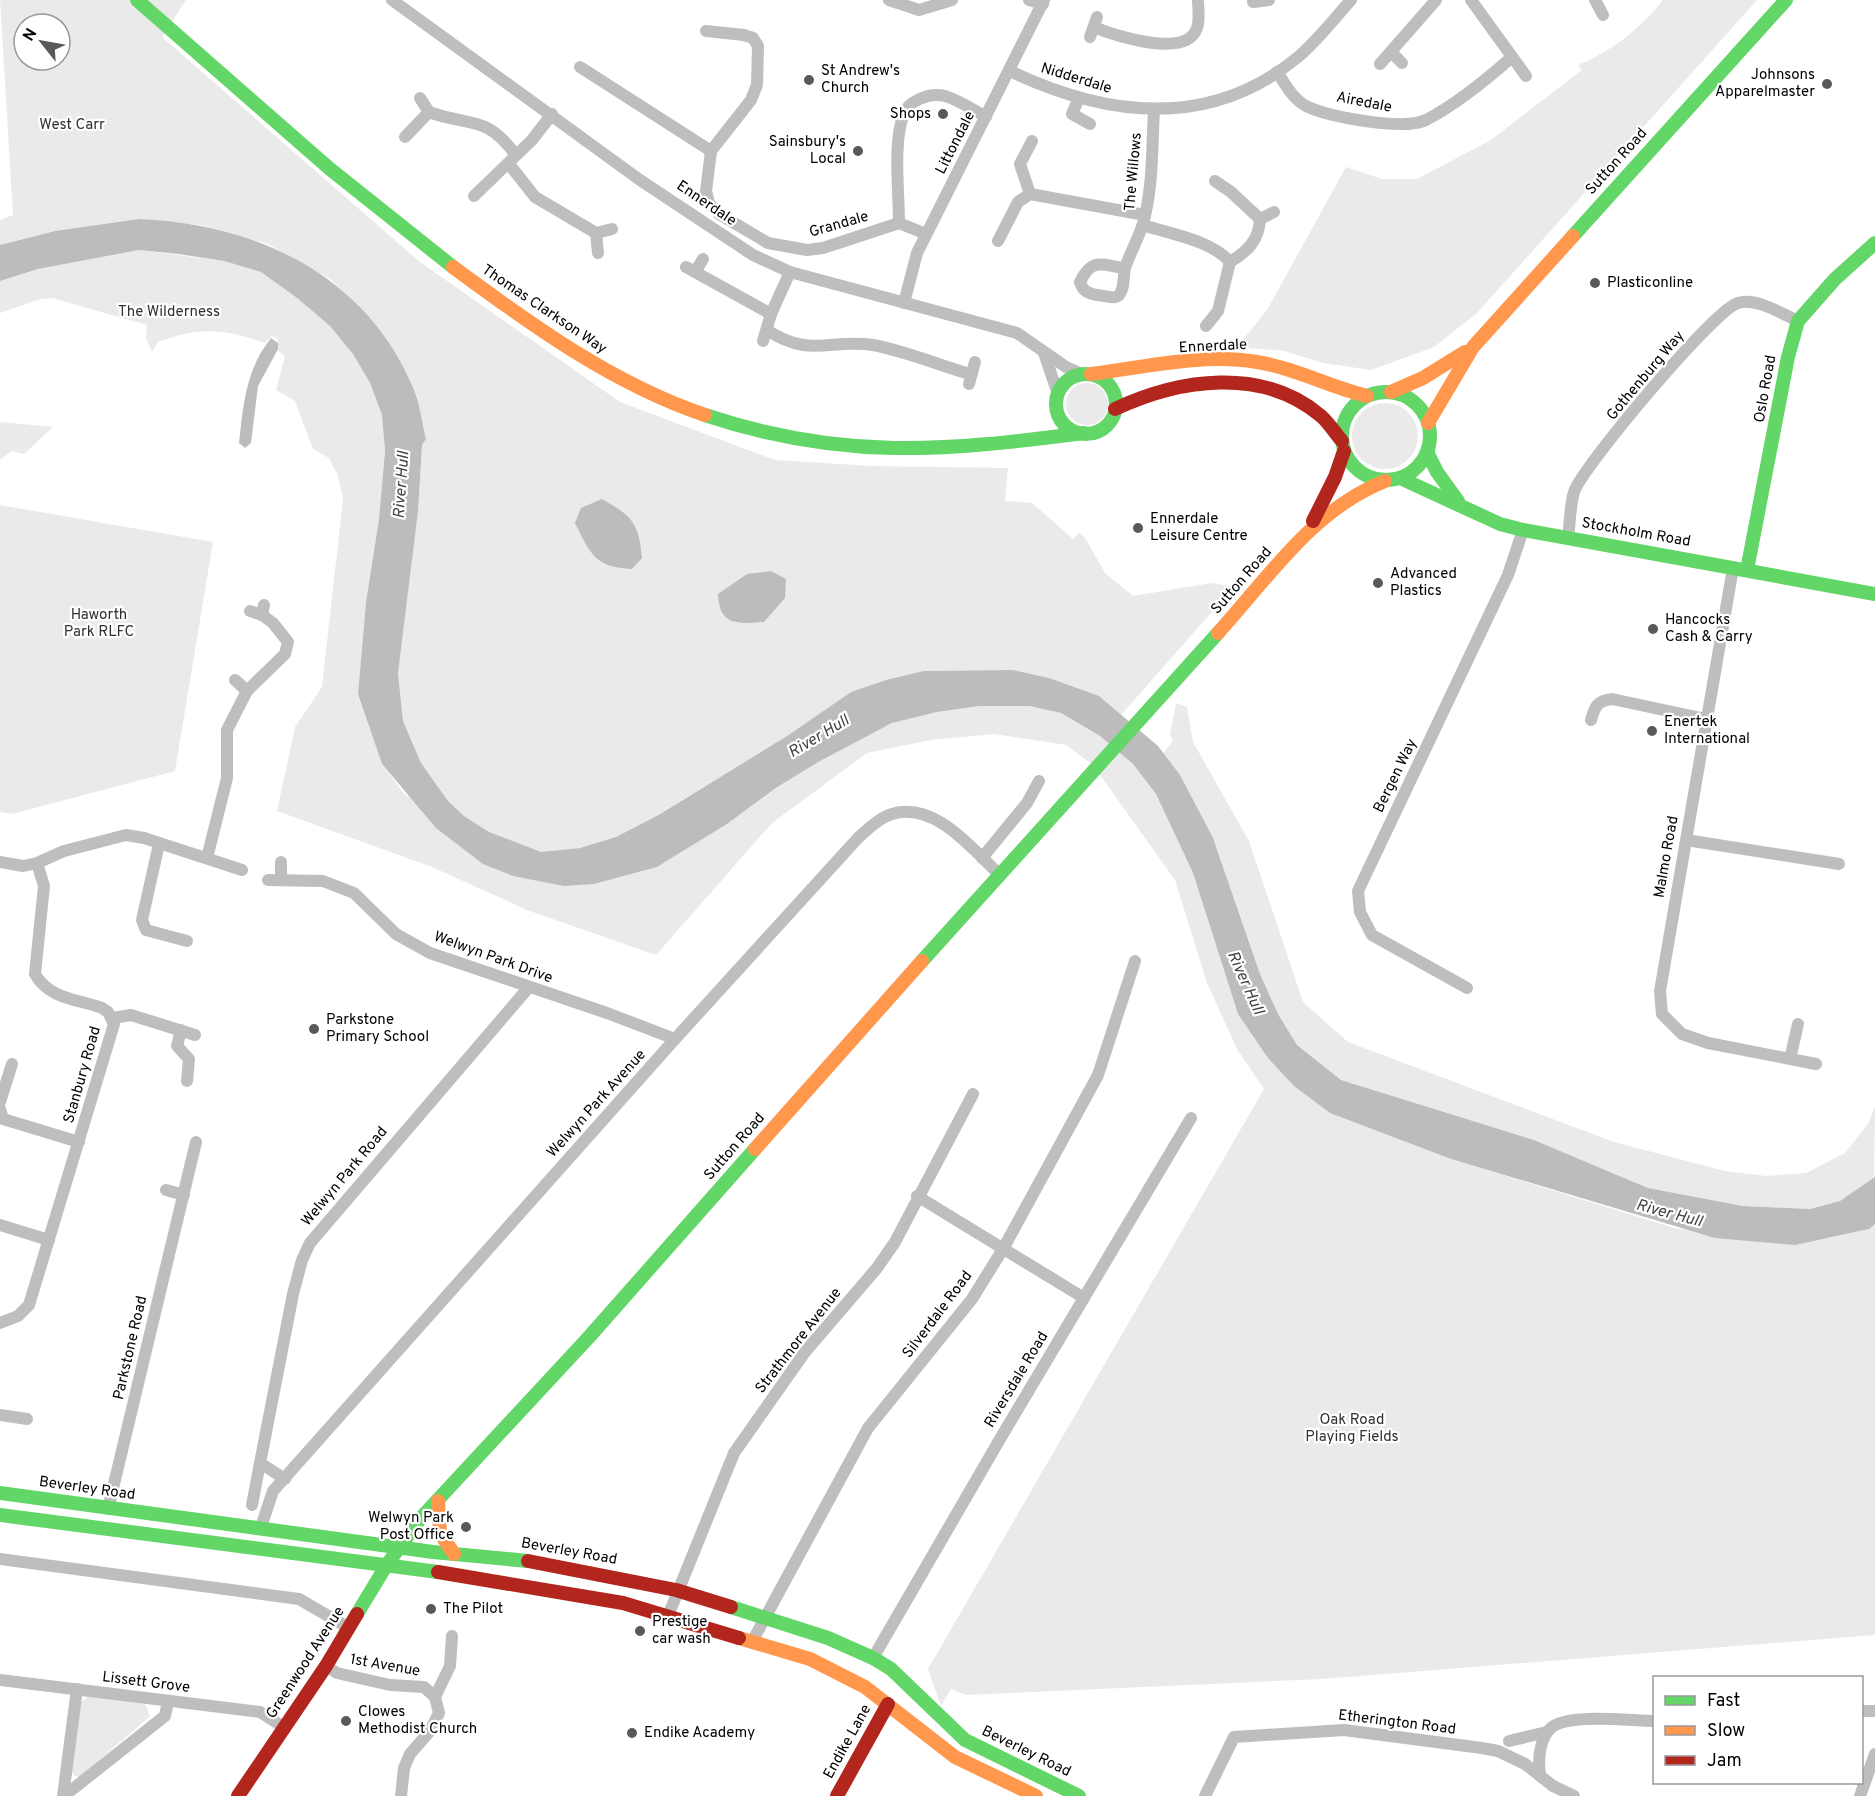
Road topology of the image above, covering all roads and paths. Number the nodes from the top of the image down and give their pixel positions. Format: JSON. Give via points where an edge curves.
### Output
{"nodes":[{"id":1,"x":137,"y":0,"type":"edge"},
{"id":2,"x":392,"y":0,"type":"edge"},
{"id":3,"x":889,"y":0,"type":"edge"},
{"id":4,"x":952,"y":0,"type":"edge"},
{"id":5,"x":1029,"y":0,"type":"edge"},
{"id":6,"x":1198,"y":0,"type":"edge"},
{"id":7,"x":1269,"y":0,"type":"edge"},
{"id":8,"x":1351,"y":0,"type":"edge"},
{"id":9,"x":1436,"y":0,"type":"edge"},
{"id":10,"x":1471,"y":0,"type":"edge"},
{"id":11,"x":1786,"y":0,"type":"edge"},
{"id":12,"x":1043,"y":2,"type":"edge"},
{"id":13,"x":1253,"y":2,"type":"dead end"},
{"id":14,"x":1094,"y":27,"type":"dead end"},
{"id":15,"x":706,"y":31,"type":"dead end"},
{"id":16,"x":1391,"y":52,"type":"junction"},
{"id":17,"x":1512,"y":57,"type":"junction"},
{"id":18,"x":1402,"y":63,"type":"dead end"},
{"id":19,"x":1380,"y":64,"type":"dead end"},
{"id":20,"x":580,"y":68,"type":"dead end"},
{"id":21,"x":1010,"y":71,"type":"junction"},
{"id":22,"x":1277,"y":72,"type":"junction"},
{"id":23,"x":1526,"y":76,"type":"dead end"},
{"id":24,"x":420,"y":98,"type":"dead end"},
{"id":25,"x":1079,"y":98,"type":"junction"},
{"id":26,"x":1154,"y":110,"type":"junction"},
{"id":27,"x":429,"y":112,"type":"junction"},
{"id":28,"x":552,"y":114,"type":"junction"},
{"id":29,"x":986,"y":117,"type":"junction"},
{"id":30,"x":1090,"y":124,"type":"dead end"},
{"id":31,"x":405,"y":137,"type":"dead end"},
{"id":32,"x":1032,"y":141,"type":"dead end"},
{"id":33,"x":711,"y":151,"type":"junction"},
{"id":34,"x":512,"y":159,"type":"junction"},
{"id":35,"x":1215,"y":182,"type":"dead end"},
{"id":36,"x":1030,"y":194,"type":"junction"},
{"id":37,"x":474,"y":196,"type":"dead end"},
{"id":38,"x":1274,"y":212,"type":"dead end"},
{"id":39,"x":1260,"y":219,"type":"junction"},
{"id":40,"x":1144,"y":220,"type":"junction"},
{"id":41,"x":899,"y":223,"type":"junction"},
{"id":42,"x":612,"y":229,"type":"dead end"},
{"id":43,"x":596,"y":233,"type":"junction"},
{"id":44,"x":926,"y":234,"type":"junction"},
{"id":45,"x":998,"y":241,"type":"dead end"},
{"id":46,"x":1875,"y":243,"type":"edge"},
{"id":47,"x":598,"y":253,"type":"dead end"},
{"id":48,"x":703,"y":259,"type":"dead end"},
{"id":49,"x":1230,"y":262,"type":"junction"},
{"id":50,"x":1125,"y":268,"type":"dead end"},
{"id":51,"x":790,"y":272,"type":"junction"},
{"id":52,"x":904,"y":303,"type":"junction"},
{"id":53,"x":771,"y":314,"type":"junction"},
{"id":54,"x":1798,"y":321,"type":"junction"},
{"id":55,"x":1206,"y":326,"type":"dead end"},
{"id":56,"x":1473,"y":346,"type":"junction"},
{"id":57,"x":1042,"y":350,"type":"junction"},
{"id":58,"x":972,"y":373,"type":"dead end"},
{"id":59,"x":1086,"y":374,"type":"junction"},
{"id":60,"x":1391,"y":392,"type":"junction"},
{"id":61,"x":1367,"y":396,"type":"junction"},
{"id":62,"x":1057,"y":400,"type":"junction"},
{"id":63,"x":1115,"y":410,"type":"junction"},
{"id":64,"x":1428,"y":423,"type":"junction"},
{"id":65,"x":1084,"y":433,"type":"junction"},
{"id":66,"x":1020,"y":441,"type":"junction"},
{"id":67,"x":1343,"y":446,"type":"junction"},
{"id":68,"x":1427,"y":452,"type":"junction"},
{"id":69,"x":1400,"y":478,"type":"junction"},
{"id":70,"x":1385,"y":481,"type":"junction"},
{"id":71,"x":1460,"y":504,"type":"junction"},
{"id":72,"x":1309,"y":527,"type":"junction"},
{"id":73,"x":1523,"y":530,"type":"junction"},
{"id":74,"x":1568,"y":538,"type":"junction"},
{"id":75,"x":1740,"y":569,"type":"junction"},
{"id":76,"x":1875,"y":594,"type":"edge"},
{"id":77,"x":258,"y":610,"type":"dead end"},
{"id":78,"x":235,"y":680,"type":"dead end"},
{"id":79,"x":247,"y":691,"type":"junction"},
{"id":80,"x":1706,"y":719,"type":"junction"},
{"id":81,"x":1591,"y":720,"type":"dead end"},
{"id":82,"x":1039,"y":781,"type":"dead end"},
{"id":83,"x":1686,"y":840,"type":"junction"},
{"id":84,"x":159,"y":844,"type":"junction"},
{"id":85,"x":207,"y":858,"type":"junction"},
{"id":86,"x":981,"y":858,"type":"junction"},
{"id":87,"x":0,"y":862,"type":"edge"},
{"id":88,"x":280,"y":862,"type":"dead end"},
{"id":89,"x":37,"y":863,"type":"junction"},
{"id":90,"x":1839,"y":864,"type":"dead end"},
{"id":91,"x":242,"y":870,"type":"dead end"},
{"id":92,"x":1000,"y":875,"type":"junction"},
{"id":93,"x":268,"y":880,"type":"dead end"},
{"id":94,"x":281,"y":880,"type":"junction"},
{"id":95,"x":187,"y":941,"type":"dead end"},
{"id":96,"x":1135,"y":961,"type":"dead end"},
{"id":97,"x":528,"y":987,"type":"junction"},
{"id":98,"x":1467,"y":988,"type":"dead end"},
{"id":99,"x":112,"y":1018,"type":"junction"},
{"id":100,"x":1798,"y":1024,"type":"dead end"},
{"id":101,"x":181,"y":1030,"type":"junction"},
{"id":102,"x":195,"y":1035,"type":"dead end"},
{"id":103,"x":675,"y":1039,"type":"junction"},
{"id":104,"x":1790,"y":1059,"type":"junction"},
{"id":105,"x":1816,"y":1064,"type":"dead end"},
{"id":106,"x":6,"y":1070,"type":"edge"},
{"id":107,"x":187,"y":1081,"type":"dead end"},
{"id":108,"x":973,"y":1094,"type":"dead end"},
{"id":109,"x":0,"y":1102,"type":"edge"},
{"id":110,"x":0,"y":1109,"type":"edge"},
{"id":111,"x":1191,"y":1119,"type":"dead end"},
{"id":112,"x":79,"y":1142,"type":"junction"},
{"id":113,"x":196,"y":1142,"type":"dead end"},
{"id":114,"x":166,"y":1190,"type":"dead end"},
{"id":115,"x":184,"y":1195,"type":"junction"},
{"id":116,"x":917,"y":1196,"type":"junction"},
{"id":117,"x":0,"y":1225,"type":"edge"},
{"id":118,"x":49,"y":1240,"type":"junction"},
{"id":119,"x":1003,"y":1249,"type":"junction"},
{"id":120,"x":1084,"y":1298,"type":"junction"},
{"id":121,"x":0,"y":1323,"type":"edge"},
{"id":122,"x":0,"y":1415,"type":"edge"},
{"id":123,"x":27,"y":1419,"type":"dead end"},
{"id":124,"x":260,"y":1463,"type":"junction"},
{"id":125,"x":285,"y":1479,"type":"junction"},
{"id":126,"x":0,"y":1493,"type":"edge"},
{"id":127,"x":438,"y":1501,"type":"junction"},
{"id":128,"x":252,"y":1505,"type":"dead end"},
{"id":129,"x":108,"y":1509,"type":"junction"},
{"id":130,"x":0,"y":1515,"type":"edge"},
{"id":131,"x":261,"y":1527,"type":"junction"},
{"id":132,"x":399,"y":1547,"type":"junction"},
{"id":133,"x":454,"y":1554,"type":"junction"},
{"id":134,"x":0,"y":1559,"type":"edge"},
{"id":135,"x":386,"y":1566,"type":"junction"},
{"id":136,"x":559,"y":1566,"type":"junction"},
{"id":137,"x":676,"y":1590,"type":"junction"},
{"id":138,"x":556,"y":1591,"type":"junction"},
{"id":139,"x":668,"y":1616,"type":"junction"},
{"id":140,"x":764,"y":1620,"type":"junction"},
{"id":141,"x":349,"y":1628,"type":"junction"},
{"id":142,"x":452,"y":1634,"type":"dead end"},
{"id":143,"x":753,"y":1641,"type":"junction"},
{"id":144,"x":845,"y":1646,"type":"junction"},
{"id":145,"x":873,"y":1658,"type":"junction"},
{"id":146,"x":326,"y":1666,"type":"junction"},
{"id":147,"x":840,"y":1674,"type":"junction"},
{"id":148,"x":0,"y":1680,"type":"edge"},
{"id":149,"x":77,"y":1689,"type":"junction"},
{"id":150,"x":435,"y":1697,"type":"junction"},
{"id":151,"x":168,"y":1701,"type":"junction"},
{"id":152,"x":888,"y":1704,"type":"junction"},
{"id":153,"x":1653,"y":1721,"type":"edge"},
{"id":154,"x":285,"y":1728,"type":"junction"},
{"id":155,"x":1547,"y":1732,"type":"junction"},
{"id":156,"x":1509,"y":1741,"type":"dead end"},
{"id":157,"x":1540,"y":1750,"type":"junction"},
{"id":158,"x":1875,"y":1754,"type":"edge"},
{"id":159,"x":1525,"y":1764,"type":"junction"},
{"id":160,"x":1540,"y":1775,"type":"junction"},
{"id":161,"x":1039,"y":1777,"type":"junction"},
{"id":162,"x":1870,"y":1784,"type":"edge"},
{"id":163,"x":1033,"y":1795,"type":"edge"},
{"id":164,"x":64,"y":1796,"type":"edge"},
{"id":165,"x":238,"y":1796,"type":"edge"},
{"id":166,"x":401,"y":1796,"type":"edge"},
{"id":167,"x":837,"y":1796,"type":"edge"},
{"id":168,"x":1079,"y":1796,"type":"edge"},
{"id":169,"x":1205,"y":1796,"type":"edge"},
{"id":170,"x":1574,"y":1796,"type":"edge"},
{"id":171,"x":1860,"y":1796,"type":"edge"}],
"edges":[{"from":1,"to":66,"type":"main road","name":"Thomas Clarkson Way","via":[[421,243],[543,332],[644,391],[750,430],[840,447],[928,450]]},
{"from":2,"to":28,"type":"street","name":"Ennerdale"},
{"from":3,"to":4,"type":"street","via":[[919,10]]},
{"from":5,"to":12,"type":"street"},
{"from":6,"to":14,"type":"street","via":[[1197,28],[1191,38],[1178,44],[1124,39]]},
{"from":7,"to":13,"type":"street"},
{"from":8,"to":22,"type":"street","name":"Nidderdale","via":[[1300,55]]},
{"from":9,"to":16,"type":"street"},
{"from":10,"to":17,"type":"street"},
{"from":11,"to":56,"type":"main road","name":"Sutton Road"},
{"from":12,"to":21,"type":"street","name":"Littondale"},
{"from":15,"to":33,"type":"street","via":[[744,35],[753,38],[758,46],[757,85],[751,100]]},
{"from":16,"to":18,"type":"street"},
{"from":16,"to":19,"type":"street"},
{"from":17,"to":22,"type":"street","name":"Airedale","via":[[1483,83],[1424,121],[1406,125],[1374,123],[1308,107],[1295,98]]},
{"from":17,"to":23,"type":"street"},
{"from":20,"to":33,"type":"street"},
{"from":21,"to":25,"type":"street","name":"Nidderdale"},
{"from":21,"to":29,"type":"street","name":"Littondale"},
{"from":22,"to":26,"type":"street","name":"Nidderdale","via":[[1250,88],[1201,104]]},
{"from":24,"to":27,"type":"street"},
{"from":25,"to":26,"type":"street","name":"Nidderdale","via":[[1108,106]]},
{"from":25,"to":30,"type":"street","via":[[1072,114]]},
{"from":26,"to":40,"type":"street","name":"The Willows","via":[[1151,181]]},
{"from":27,"to":31,"type":"street"},
{"from":27,"to":34,"type":"street","via":[[482,123],[501,136]]},
{"from":28,"to":34,"type":"street"},
{"from":28,"to":51,"type":"street","name":"Ennerdale","via":[[696,218],[753,255]]},
{"from":29,"to":41,"type":"street","via":[[937,94],[915,100],[903,113],[899,131]]},
{"from":29,"to":44,"type":"street","name":"Littondale"},
{"from":32,"to":36,"type":"street","via":[[1020,164]]},
{"from":33,"to":41,"type":"street","name":"Grandale","via":[[706,191],[709,203],[719,214],[768,243],[787,248],[823,248]]},
{"from":34,"to":37,"type":"street"},
{"from":34,"to":43,"type":"street","via":[[535,197]]},
{"from":35,"to":39,"type":"street"},
{"from":36,"to":40,"type":"street"},
{"from":36,"to":45,"type":"street","via":[[1018,202]]},
{"from":38,"to":39,"type":"street"},
{"from":39,"to":49,"type":"street","via":[[1259,231],[1248,251]]},
{"from":40,"to":49,"type":"street","via":[[1224,255]]},
{"from":40,"to":50,"type":"street","name":"The Willows"},
{"from":41,"to":44,"type":"street"},
{"from":42,"to":43,"type":"street"},
{"from":43,"to":47,"type":"street"},
{"from":44,"to":52,"type":"street","name":"Littondale"},
{"from":46,"to":54,"type":"main road","name":"Oslo Road","via":[[1835,279]]},
{"from":48,"to":53,"type":"street","via":[[690,270]]},
{"from":49,"to":55,"type":"street","via":[[1218,311]]},
{"from":51,"to":52,"type":"street","name":"Ennerdale"},
{"from":51,"to":53,"type":"street"},
{"from":52,"to":57,"type":"street","name":"Ennerdale","via":[[1017,333]]},
{"from":53,"to":58,"type":"street","via":[[765,335],[800,346],[872,345]]},
{"from":54,"to":74,"type":"street","name":"Gothenburg Way","via":[[1755,303],[1739,302],[1721,312],[1586,471],[1574,492]]},
{"from":54,"to":75,"type":"main road","name":"Oslo Road"},
{"from":56,"to":60,"type":"main road"},
{"from":56,"to":64,"type":"main road"},
{"from":57,"to":59,"type":"street","name":"Ennerdale"},
{"from":57,"to":62,"type":"street"},
{"from":59,"to":61,"type":"main road","name":"Ennerdale","via":[[1245,360]]},
{"from":59,"to":62,"type":"main road","via":[[1067,381]]},
{"from":59,"to":63,"type":"main road","via":[[1108,383]]},
{"from":60,"to":61,"type":"main road"},
{"from":60,"to":64,"type":"main road","via":[[1414,402]]},
{"from":61,"to":67,"type":"main road","via":[[1347,414]]},
{"from":62,"to":65,"type":"main road","via":[[1058,414],[1068,428]]},
{"from":62,"to":66,"type":"main road","via":[[1050,417]]},
{"from":63,"to":65,"type":"main road","via":[[1104,427]]},
{"from":63,"to":67,"type":"main road","via":[[1151,392],[1183,385],[1243,383],[1271,389],[1304,403],[1320,414]]},
{"from":64,"to":68,"type":"main road"},
{"from":65,"to":66,"type":"main road","name":"Thomas Clarkson Way"},
{"from":67,"to":70,"type":"main road","via":[[1360,472]]},
{"from":67,"to":72,"type":"main road","via":[[1335,477]]},
{"from":68,"to":69,"type":"main road","via":[[1411,472]]},
{"from":68,"to":71,"type":"main road"},
{"from":69,"to":70,"type":"main road"},
{"from":69,"to":71,"type":"main road","name":"Stockholm Road"},
{"from":70,"to":72,"type":"main road","name":"Sutton Road","via":[[1355,494]]},
{"from":71,"to":73,"type":"main road","name":"Stockholm Road","via":[[1500,524]]},
{"from":72,"to":92,"type":"main road","name":"Sutton Road","via":[[1262,585]]},
{"from":73,"to":74,"type":"main road","name":"Stockholm Road"},
{"from":73,"to":98,"type":"street","name":"Bergen Way","via":[[1508,575],[1358,891],[1360,912],[1372,935]]},
{"from":74,"to":75,"type":"main road","name":"Stockholm Road"},
{"from":75,"to":76,"type":"main road","name":"Stockholm Road"},
{"from":75,"to":80,"type":"street","name":"Malmo Road"},
{"from":77,"to":79,"type":"street","via":[[288,642],[285,654]]},
{"from":78,"to":79,"type":"street"},
{"from":79,"to":85,"type":"street","via":[[227,730],[227,778],[214,816]]},
{"from":80,"to":81,"type":"street","via":[[1612,699],[1595,706]]},
{"from":80,"to":83,"type":"street","name":"Malmo Road"},
{"from":82,"to":86,"type":"street","via":[[1027,803]]},
{"from":83,"to":90,"type":"street"},
{"from":83,"to":104,"type":"street","name":"Malmo Road","via":[[1660,991],[1662,1014],[1682,1034]]},
{"from":84,"to":85,"type":"street"},
{"from":84,"to":89,"type":"street","via":[[126,835],[64,851]]},
{"from":84,"to":95,"type":"street","via":[[142,920],[146,930]]},
{"from":85,"to":91,"type":"street"},
{"from":86,"to":92,"type":"street","name":"Welwyn Park Avenue"},
{"from":86,"to":103,"type":"street","name":"Welwyn Park Avenue","via":[[941,822],[921,813],[891,814],[874,824]]},
{"from":87,"to":89,"type":"street","via":[[23,866]]},
{"from":88,"to":94,"type":"street"},
{"from":89,"to":99,"type":"street","name":"Stanbury Road","via":[[44,886],[35,974],[41,984],[58,996],[102,1008]]},
{"from":92,"to":127,"type":"main road","name":"Sutton Road"},
{"from":93,"to":94,"type":"street","name":"Welwyn Park Drive"},
{"from":94,"to":97,"type":"street","name":"Welwyn Park Drive","via":[[323,881],[354,893],[396,934],[430,953]]},
{"from":96,"to":119,"type":"street","name":"Silverdale Road","via":[[1098,1075]]},
{"from":97,"to":103,"type":"street","name":"Welwyn Park Drive"},
{"from":97,"to":124,"type":"street","name":"Welwyn Park Road","via":[[310,1243],[293,1294]]},
{"from":99,"to":101,"type":"street","via":[[124,1014]]},
{"from":99,"to":112,"type":"street","name":"Stanbury Road","via":[[112,1035]]},
{"from":100,"to":104,"type":"street"},
{"from":101,"to":102,"type":"street"},
{"from":101,"to":107,"type":"street","via":[[177,1046],[189,1059]]},
{"from":103,"to":125,"type":"street","name":"Welwyn Park Avenue"},
{"from":104,"to":105,"type":"street","name":"Malmo Road"},
{"from":106,"to":109,"type":"street"},
{"from":108,"to":116,"type":"street","name":"Strathmore Avenue"},
{"from":110,"to":112,"type":"street","via":[[3,1119],[17,1125]]},
{"from":111,"to":120,"type":"street","name":"Riversdale Road"},
{"from":112,"to":118,"type":"street","name":"Stanbury Road"},
{"from":113,"to":115,"type":"street","name":"Parkstone Road"},
{"from":114,"to":115,"type":"street"},
{"from":115,"to":129,"type":"street","name":"Parkstone Road"},
{"from":116,"to":119,"type":"street"},
{"from":116,"to":137,"type":"street","name":"Strathmore Avenue","via":[[895,1242],[877,1268],[805,1352],[734,1453]]},
{"from":117,"to":118,"type":"street"},
{"from":118,"to":121,"type":"street","name":"Stanbury Road","via":[[29,1305],[18,1316]]},
{"from":119,"to":120,"type":"street"},
{"from":119,"to":140,"type":"street","name":"Silverdale Road","via":[[972,1299],[868,1428]]},
{"from":120,"to":145,"type":"street","name":"Riversdale Road"},
{"from":122,"to":123,"type":"street"},
{"from":124,"to":125,"type":"street"},
{"from":124,"to":128,"type":"street","name":"Welwyn Park Road"},
{"from":125,"to":131,"type":"street","name":"Welwyn Park Avenue","via":[[273,1491]]},
{"from":126,"to":129,"type":"main road","name":"Beverley Road"},
{"from":127,"to":132,"type":"main road","name":"Sutton Road"},
{"from":127,"to":133,"type":"main road","via":[[440,1533]]},
{"from":129,"to":131,"type":"main road","name":"Beverley Road"},
{"from":130,"to":135,"type":"main road"},
{"from":131,"to":132,"type":"main road","name":"Beverley Road"},
{"from":132,"to":133,"type":"main road","name":"Beverley Road"},
{"from":132,"to":135,"type":"main road","name":"Greenwood Avenue"},
{"from":133,"to":136,"type":"main road","name":"Beverley Road"},
{"from":134,"to":141,"type":"street","via":[[299,1599]]},
{"from":135,"to":138,"type":"main road"},
{"from":135,"to":141,"type":"main road","name":"Greenwood Avenue"},
{"from":136,"to":137,"type":"main road","name":"Beverley Road"},
{"from":136,"to":138,"type":"main road"},
{"from":137,"to":139,"type":"street","name":"Strathmore Avenue"},
{"from":137,"to":140,"type":"main road","name":"Beverley Road"},
{"from":138,"to":139,"type":"main road"},
{"from":139,"to":143,"type":"main road"},
{"from":140,"to":143,"type":"street","name":"Silverdale Road"},
{"from":140,"to":144,"type":"main road","name":"Beverley Road"},
{"from":141,"to":146,"type":"main road","name":"Greenwood Avenue"},
{"from":142,"to":150,"type":"street","via":[[450,1666]]},
{"from":143,"to":147,"type":"main road","via":[[810,1659]]},
{"from":144,"to":145,"type":"main road","name":"Beverley Road"},
{"from":144,"to":147,"type":"main road"},
{"from":145,"to":161,"type":"main road","name":"Beverley Road","via":[[891,1669],[965,1740]]},
{"from":146,"to":150,"type":"street","name":"1st Avenue","via":[[337,1673],[390,1685],[424,1687]]},
{"from":146,"to":154,"type":"main road","name":"Greenwood Avenue"},
{"from":147,"to":152,"type":"main road"},
{"from":148,"to":149,"type":"street","name":"Lissett Grove"},
{"from":149,"to":151,"type":"street","name":"Lissett Grove"},
{"from":149,"to":164,"type":"street"},
{"from":150,"to":166,"type":"street","via":[[439,1713],[430,1731],[410,1754]]},
{"from":151,"to":154,"type":"street","name":"Lissett Grove","via":[[260,1712]]},
{"from":151,"to":164,"type":"street","via":[[165,1716]]},
{"from":152,"to":163,"type":"main road","via":[[955,1757]]},
{"from":152,"to":167,"type":"main road","name":"Endike Lane"},
{"from":153,"to":155,"type":"street","via":[[1581,1719],[1554,1725]]},
{"from":154,"to":165,"type":"main road","name":"Greenwood Avenue"},
{"from":155,"to":156,"type":"street"},
{"from":155,"to":157,"type":"street"},
{"from":157,"to":159,"type":"street"},
{"from":157,"to":160,"type":"street"},
{"from":158,"to":162,"type":"street"},
{"from":159,"to":160,"type":"street","name":"Etherington Road"},
{"from":159,"to":169,"type":"street","name":"Etherington Road","via":[[1498,1751],[1344,1730],[1234,1737]]},
{"from":160,"to":170,"type":"street","name":"Etherington Road"},
{"from":161,"to":163,"type":"main road"},
{"from":161,"to":168,"type":"main road","name":"Beverley Road"},
{"from":162,"to":171,"type":"street"}]}
